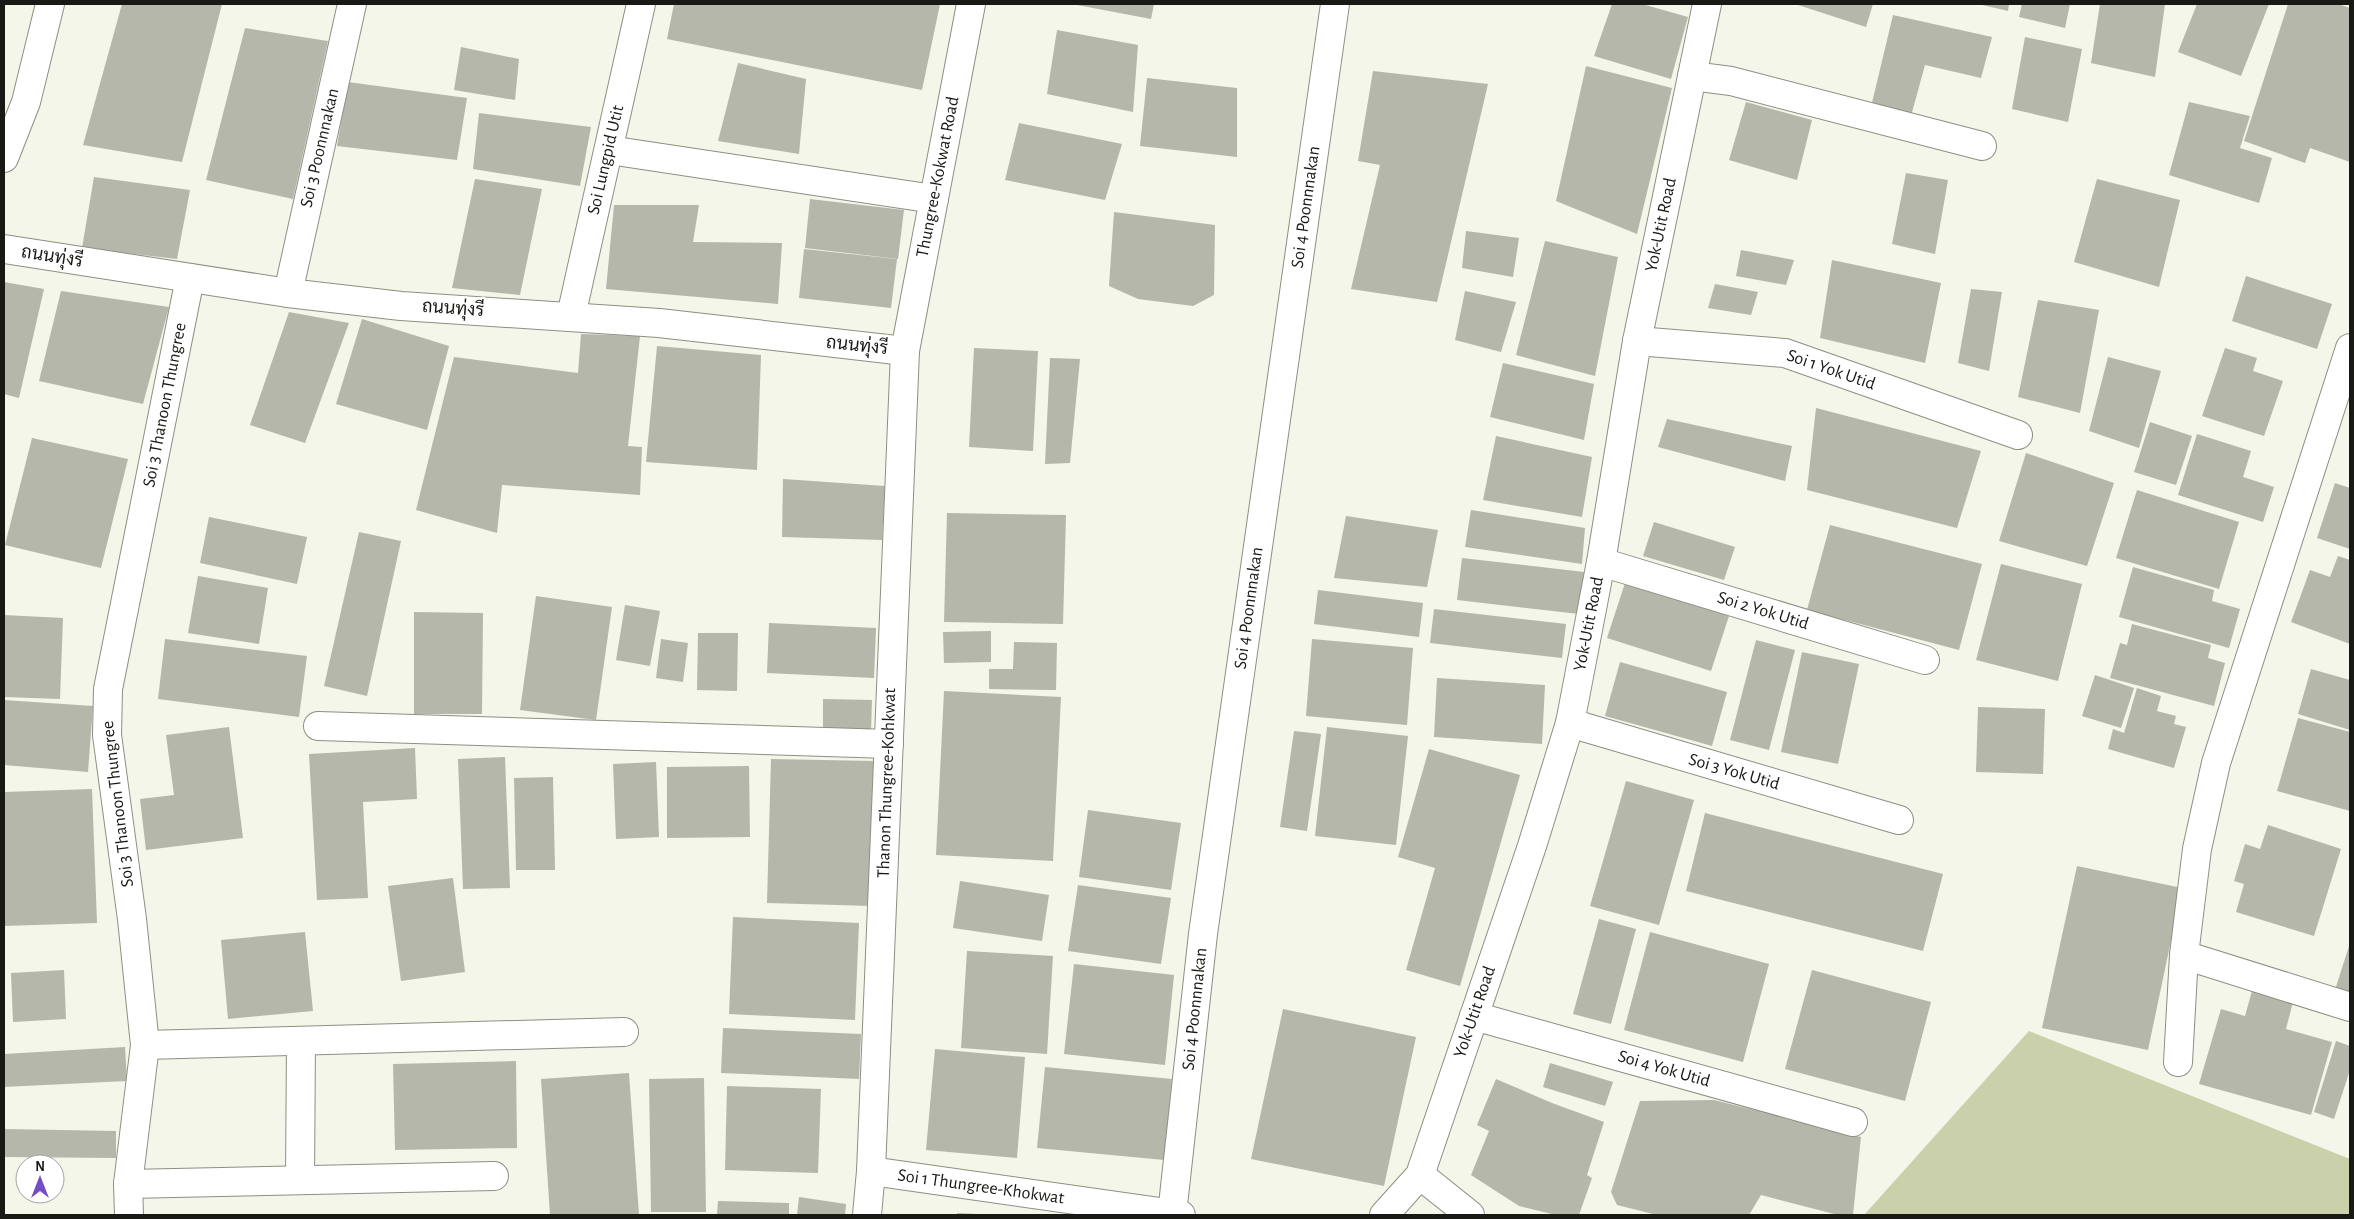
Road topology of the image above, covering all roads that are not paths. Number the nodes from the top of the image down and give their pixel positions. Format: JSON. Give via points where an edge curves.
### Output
{"nodes":[{"id":1,"x":50,"y":4,"type":"edge"},
{"id":2,"x":352,"y":4,"type":"edge"},
{"id":3,"x":641,"y":4,"type":"edge"},
{"id":4,"x":971,"y":4,"type":"edge"},
{"id":5,"x":1335,"y":4,"type":"edge"},
{"id":6,"x":1707,"y":4,"type":"edge"},
{"id":7,"x":1692,"y":76,"type":"junction"},
{"id":8,"x":1982,"y":146,"type":"dead end"},
{"id":9,"x":609,"y":150,"type":"junction"},
{"id":10,"x":4,"y":158,"type":"edge"},
{"id":11,"x":934,"y":199,"type":"junction"},
{"id":12,"x":4,"y":249,"type":"edge"},
{"id":13,"x":190,"y":278,"type":"junction"},
{"id":14,"x":288,"y":293,"type":"junction"},
{"id":15,"x":572,"y":316,"type":"junction"},
{"id":16,"x":1637,"y":341,"type":"junction"},
{"id":17,"x":2350,"y":348,"type":"edge"},
{"id":18,"x":905,"y":351,"type":"junction"},
{"id":19,"x":2018,"y":435,"type":"dead end"},
{"id":20,"x":1600,"y":562,"type":"junction"},
{"id":21,"x":1924,"y":660,"type":"dead end"},
{"id":22,"x":1570,"y":723,"type":"junction"},
{"id":23,"x":318,"y":726,"type":"dead end"},
{"id":24,"x":889,"y":744,"type":"junction"},
{"id":25,"x":1899,"y":820,"type":"dead end"},
{"id":26,"x":2184,"y":955,"type":"junction"},
{"id":27,"x":2350,"y":1007,"type":"edge"},
{"id":28,"x":1474,"y":1016,"type":"junction"},
{"id":29,"x":624,"y":1032,"type":"dead end"},
{"id":30,"x":301,"y":1041,"type":"junction"},
{"id":31,"x":145,"y":1045,"type":"junction"},
{"id":32,"x":2178,"y":1062,"type":"dead end"},
{"id":33,"x":1853,"y":1122,"type":"dead end"},
{"id":34,"x":871,"y":1171,"type":"junction"},
{"id":35,"x":494,"y":1176,"type":"dead end"},
{"id":36,"x":1420,"y":1176,"type":"junction"},
{"id":37,"x":300,"y":1180,"type":"junction"},
{"id":38,"x":128,"y":1184,"type":"junction"},
{"id":39,"x":1177,"y":1214,"type":"edge"},
{"id":40,"x":129,"y":1215,"type":"edge"},
{"id":41,"x":867,"y":1215,"type":"edge"},
{"id":42,"x":1384,"y":1215,"type":"edge"},
{"id":43,"x":1470,"y":1215,"type":"edge"}],
"edges":[{"from":1,"to":10,"type":"street","via":[[26,102]]},
{"from":2,"to":14,"type":"street","name":"Soi 3 Poonnnakan"},
{"from":3,"to":9,"type":"street","name":"Soi Lungpid Utit"},
{"from":4,"to":11,"type":"street","name":"Thungree-Kokwat Road"},
{"from":5,"to":39,"type":"street","name":"Soi 4 Poonnnakan","via":[[1203,934]]},
{"from":6,"to":7,"type":"street","name":"Yok-Utit Road"},
{"from":7,"to":8,"type":"street","via":[[1731,82]]},
{"from":7,"to":16,"type":"street","name":"Yok-Utit Road"},
{"from":9,"to":11,"type":"street"},
{"from":9,"to":15,"type":"street","name":"Soi Lungpid Utit"},
{"from":11,"to":18,"type":"street","name":"Thungree-Kokwat Road"},
{"from":12,"to":13,"type":"street","name":"ถนนทุ่งรี"},
{"from":13,"to":14,"type":"street","name":"ถนนทุ่งรี"},
{"from":13,"to":31,"type":"street","name":"Soi 3 Thanoon Thungree","via":[[108,689],[110,771],[132,919]]},
{"from":14,"to":15,"type":"street","name":"ถนนทุ่งรี","via":[[401,306]]},
{"from":15,"to":18,"type":"street","name":"ถนนทุ่งรี"},
{"from":16,"to":19,"type":"street","name":"Soi 1 Yok Utid","via":[[1785,353]]},
{"from":16,"to":20,"type":"street","name":"Yok-Utit Road"},
{"from":17,"to":26,"type":"street","via":[[2216,763],[2197,849]]},
{"from":18,"to":24,"type":"street","name":"Thanon Thungree-Kohkwat"},
{"from":20,"to":21,"type":"street","name":"Soi 2 Yok Utid"},
{"from":20,"to":22,"type":"street","name":"Yok-Utit Road"},
{"from":22,"to":25,"type":"street","name":"Soi 3 Yok Utid"},
{"from":22,"to":28,"type":"street","name":"Yok-Utit Road"},
{"from":23,"to":24,"type":"street"},
{"from":24,"to":34,"type":"street","name":"Thanon Thungree-Kohkwat"},
{"from":26,"to":27,"type":"street"},
{"from":26,"to":32,"type":"street"},
{"from":28,"to":33,"type":"street","name":"Soi 4 Yok Utid"},
{"from":28,"to":36,"type":"street","name":"Yok-Utit Road"},
{"from":29,"to":30,"type":"street"},
{"from":30,"to":31,"type":"street"},
{"from":30,"to":37,"type":"street"},
{"from":31,"to":38,"type":"street","name":"Soi 3 Thanoon Thungree"},
{"from":34,"to":39,"type":"street","name":"Soi 1 Thungree-Khokwat"},
{"from":34,"to":41,"type":"street","name":"Thanon Thungree-Kohkwat"},
{"from":35,"to":37,"type":"street"},
{"from":36,"to":42,"type":"street","name":"Yok-Utit Road"},
{"from":36,"to":43,"type":"street"},
{"from":37,"to":38,"type":"street"},
{"from":38,"to":40,"type":"street","name":"Soi 3 Thanoon Thungree"}]}
